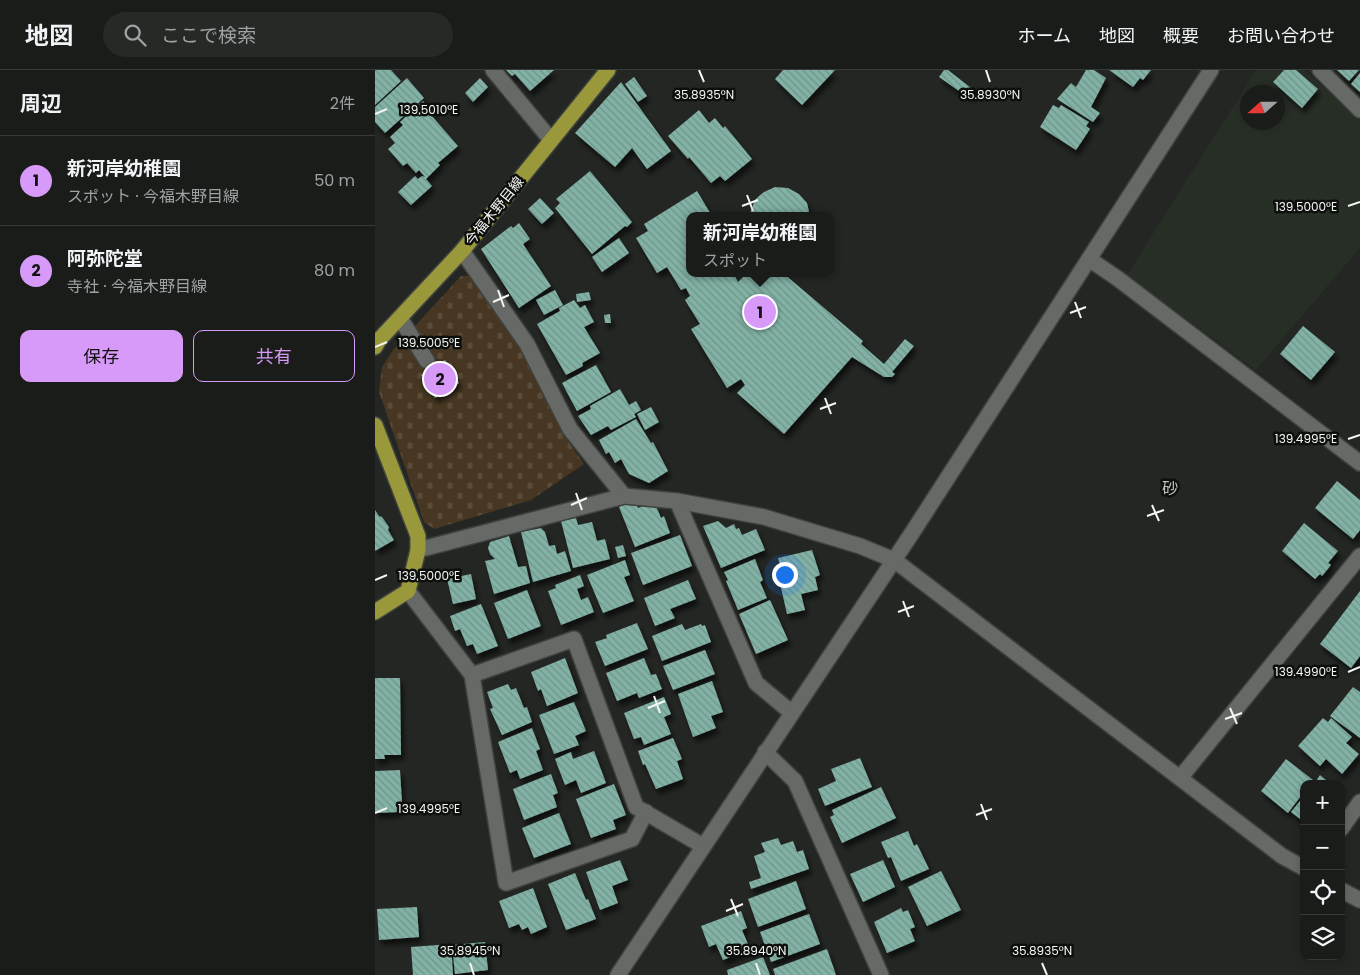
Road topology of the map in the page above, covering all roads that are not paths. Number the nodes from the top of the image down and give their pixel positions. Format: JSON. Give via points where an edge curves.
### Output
{"nodes":[{"id":1,"x":493,"y":70,"type":"edge"},
{"id":2,"x":607,"y":70,"type":"edge"},
{"id":3,"x":1211,"y":70,"type":"edge"},
{"id":4,"x":1320,"y":70,"type":"edge"},
{"id":5,"x":1360,"y":110,"type":"edge"},
{"id":6,"x":551,"y":140,"type":"junction"},
{"id":7,"x":462,"y":252,"type":"junction"},
{"id":8,"x":1089,"y":259,"type":"junction"},
{"id":9,"x":400,"y":318,"type":"junction"},
{"id":10,"x":375,"y":347,"type":"edge"},
{"id":11,"x":427,"y":361,"type":"dead end"},
{"id":12,"x":375,"y":425,"type":"edge"},
{"id":13,"x":1360,"y":463,"type":"edge"},
{"id":14,"x":623,"y":496,"type":"junction"},
{"id":15,"x":677,"y":501,"type":"junction"},
{"id":16,"x":418,"y":550,"type":"junction"},
{"id":17,"x":1360,"y":556,"type":"edge"},
{"id":18,"x":894,"y":560,"type":"junction"},
{"id":19,"x":408,"y":591,"type":"junction"},
{"id":20,"x":375,"y":612,"type":"edge"},
{"id":21,"x":472,"y":675,"type":"junction"},
{"id":22,"x":792,"y":713,"type":"junction"},
{"id":23,"x":765,"y":752,"type":"junction"},
{"id":24,"x":1179,"y":778,"type":"junction"},
{"id":25,"x":1360,"y":802,"type":"edge"},
{"id":26,"x":646,"y":812,"type":"junction"},
{"id":27,"x":1344,"y":825,"type":"edge"},
{"id":28,"x":703,"y":846,"type":"junction"},
{"id":29,"x":1300,"y":866,"type":"edge"},
{"id":30,"x":1345,"y":892,"type":"edge"},
{"id":31,"x":1360,"y":900,"type":"edge"},
{"id":32,"x":618,"y":975,"type":"edge"},
{"id":33,"x":881,"y":975,"type":"edge"}],
"edges":[{"from":1,"to":6,"type":"street"},
{"from":2,"to":6,"type":"main road","name":"今福木野目線"},
{"from":3,"to":8,"type":"street"},
{"from":4,"to":5,"type":"street"},
{"from":6,"to":7,"type":"main road","name":"今福木野目線"},
{"from":7,"to":9,"type":"main road","name":"今福木野目線"},
{"from":7,"to":14,"type":"street","via":[[527,344],[570,429]]},
{"from":8,"to":13,"type":"street"},
{"from":8,"to":18,"type":"street"},
{"from":9,"to":10,"type":"main road","name":"今福木野目線"},
{"from":9,"to":11,"type":"street"},
{"from":12,"to":16,"type":"main road","via":[[418,536]]},
{"from":14,"to":15,"type":"street"},
{"from":14,"to":16,"type":"street"},
{"from":15,"to":18,"type":"street","via":[[764,517],[860,546]]},
{"from":15,"to":22,"type":"street","via":[[756,683]]},
{"from":16,"to":19,"type":"main road"},
{"from":17,"to":24,"type":"street"},
{"from":18,"to":22,"type":"street"},
{"from":18,"to":24,"type":"street"},
{"from":19,"to":20,"type":"main road"},
{"from":19,"to":21,"type":"street"},
{"from":21,"to":26,"type":"street","via":[[573,639],[636,807]]},
{"from":21,"to":26,"type":"street","via":[[506,884],[632,839]]},
{"from":22,"to":23,"type":"street"},
{"from":23,"to":28,"type":"street"},
{"from":23,"to":33,"type":"street","via":[[795,781]]},
{"from":24,"to":29,"type":"street","via":[[1281,856]]},
{"from":25,"to":27,"type":"street"},
{"from":26,"to":28,"type":"street"},
{"from":28,"to":32,"type":"street"},
{"from":30,"to":31,"type":"street"}]}
